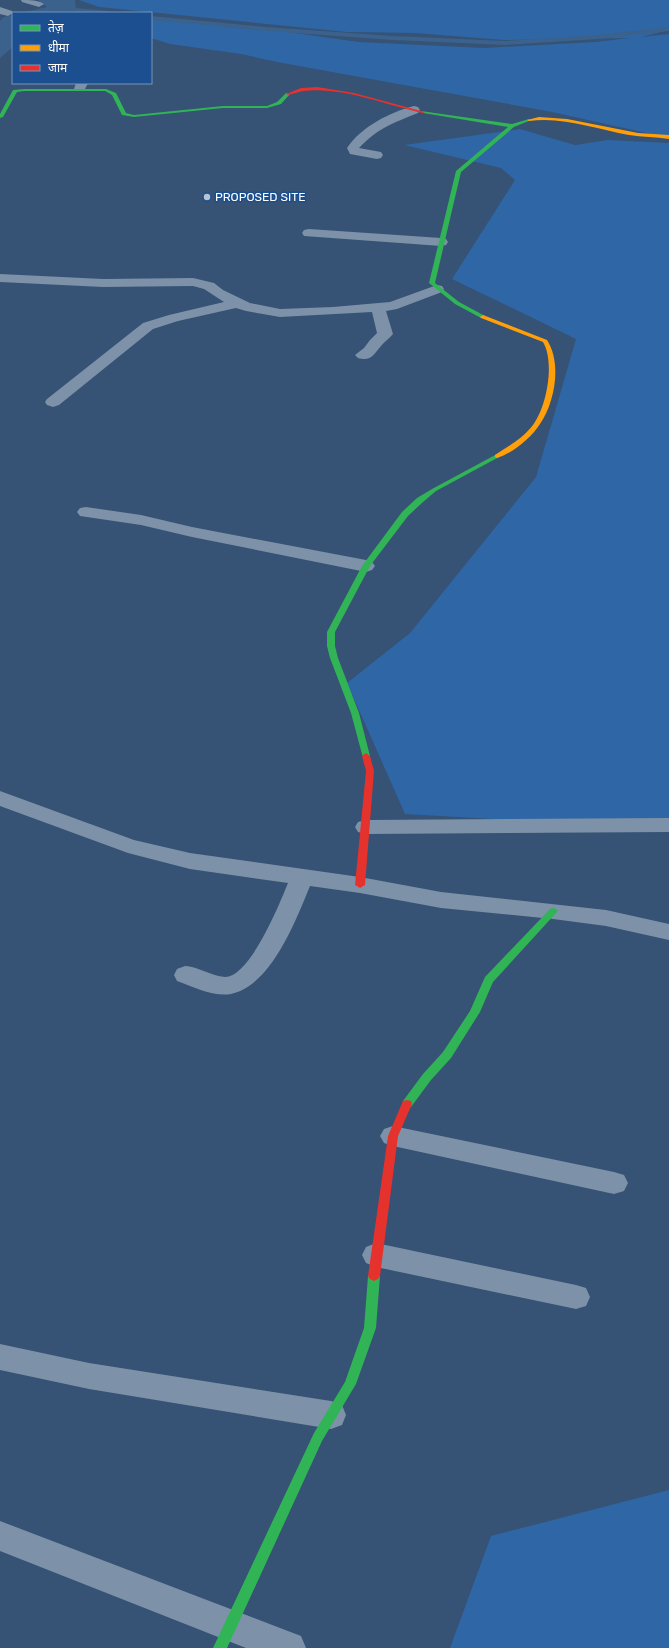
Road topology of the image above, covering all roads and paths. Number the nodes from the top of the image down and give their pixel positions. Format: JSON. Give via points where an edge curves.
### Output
{"nodes":[{"id":1,"x":26,"y":0,"type":"edge"},
{"id":2,"x":39,"y":4,"type":"dead end"},
{"id":3,"x":81,"y":86,"type":"edge"},
{"id":4,"x":414,"y":110,"type":"junction"},
{"id":5,"x":1,"y":117,"type":"dead end"},
{"id":6,"x":512,"y":126,"type":"junction"},
{"id":7,"x":669,"y":137,"type":"edge"},
{"id":8,"x":377,"y":155,"type":"dead end"},
{"id":9,"x":309,"y":233,"type":"dead end"},
{"id":10,"x":441,"y":242,"type":"junction"},
{"id":11,"x":0,"y":278,"type":"edge"},
{"id":12,"x":437,"y":289,"type":"junction"},
{"id":13,"x":238,"y":303,"type":"junction"},
{"id":14,"x":378,"y":308,"type":"junction"},
{"id":15,"x":362,"y":355,"type":"dead end"},
{"id":16,"x":53,"y":402,"type":"dead end"},
{"id":17,"x":86,"y":512,"type":"dead end"},
{"id":18,"x":366,"y":566,"type":"junction"},
{"id":19,"x":0,"y":798,"type":"edge"},
{"id":20,"x":669,"y":825,"type":"edge"},
{"id":21,"x":366,"y":827,"type":"junction"},
{"id":22,"x":302,"y":877,"type":"junction"},
{"id":23,"x":360,"y":885,"type":"junction"},
{"id":24,"x":553,"y":911,"type":"junction"},
{"id":25,"x":669,"y":932,"type":"edge"},
{"id":26,"x":186,"y":975,"type":"dead end"},
{"id":27,"x":393,"y":1136,"type":"junction"},
{"id":28,"x":614,"y":1183,"type":"dead end"},
{"id":29,"x":376,"y":1255,"type":"junction"},
{"id":30,"x":576,"y":1296,"type":"dead end"},
{"id":31,"x":0,"y":1357,"type":"edge"},
{"id":32,"x":331,"y":1415,"type":"junction"},
{"id":33,"x":0,"y":1536,"type":"edge"},
{"id":34,"x":225,"y":1637,"type":"edge"},
{"id":35,"x":289,"y":1648,"type":"edge"}],
"edges":[{"from":1,"to":2,"type":"street"},
{"from":3,"to":4,"type":"street","via":[[110,91],[127,115],[223,107],[268,107],[275,105],[289,93],[306,89],[348,92]]},
{"from":3,"to":5,"type":"street","via":[[18,90],[13,94]]},
{"from":4,"to":6,"type":"street"},
{"from":4,"to":8,"type":"street","via":[[367,132],[353,148],[357,152]]},
{"from":6,"to":7,"type":"street","via":[[536,118],[558,119],[640,135]]},
{"from":6,"to":10,"type":"street","via":[[459,171]]},
{"from":9,"to":10,"type":"street"},
{"from":10,"to":12,"type":"street","via":[[432,278],[432,283]]},
{"from":11,"to":13,"type":"street","via":[[103,283],[193,282],[209,286]]},
{"from":12,"to":14,"type":"street","via":[[398,305]]},
{"from":12,"to":18,"type":"street","via":[[482,317],[546,341],[550,346],[552,358],[549,392],[541,418],[529,433],[511,448],[420,500],[405,514]]},
{"from":13,"to":14,"type":"street","via":[[246,307],[280,313]]},
{"from":13,"to":16,"type":"street","via":[[148,326]]},
{"from":14,"to":15,"type":"street","via":[[385,334],[375,342],[370,351]]},
{"from":17,"to":18,"type":"street","via":[[141,520]]},
{"from":18,"to":21,"type":"street","via":[[331,632],[331,646],[355,714],[370,771]]},
{"from":19,"to":22,"type":"street","via":[[128,846],[190,862]]},
{"from":20,"to":21,"type":"street"},
{"from":21,"to":23,"type":"street"},
{"from":22,"to":23,"type":"street"},
{"from":22,"to":26,"type":"street","via":[[274,941],[245,979],[232,985],[218,985]]},
{"from":23,"to":24,"type":"street","via":[[441,900]]},
{"from":24,"to":25,"type":"street","via":[[606,918]]},
{"from":24,"to":27,"type":"street","via":[[489,980],[475,1012],[447,1055],[407,1103]]},
{"from":27,"to":28,"type":"street"},
{"from":27,"to":29,"type":"street"},
{"from":29,"to":30,"type":"street"},
{"from":29,"to":32,"type":"street","via":[[370,1328],[350,1384]]},
{"from":31,"to":32,"type":"street","via":[[89,1376]]},
{"from":32,"to":34,"type":"street","via":[[318,1437]]},
{"from":33,"to":34,"type":"street"},
{"from":34,"to":35,"type":"street"}]}
